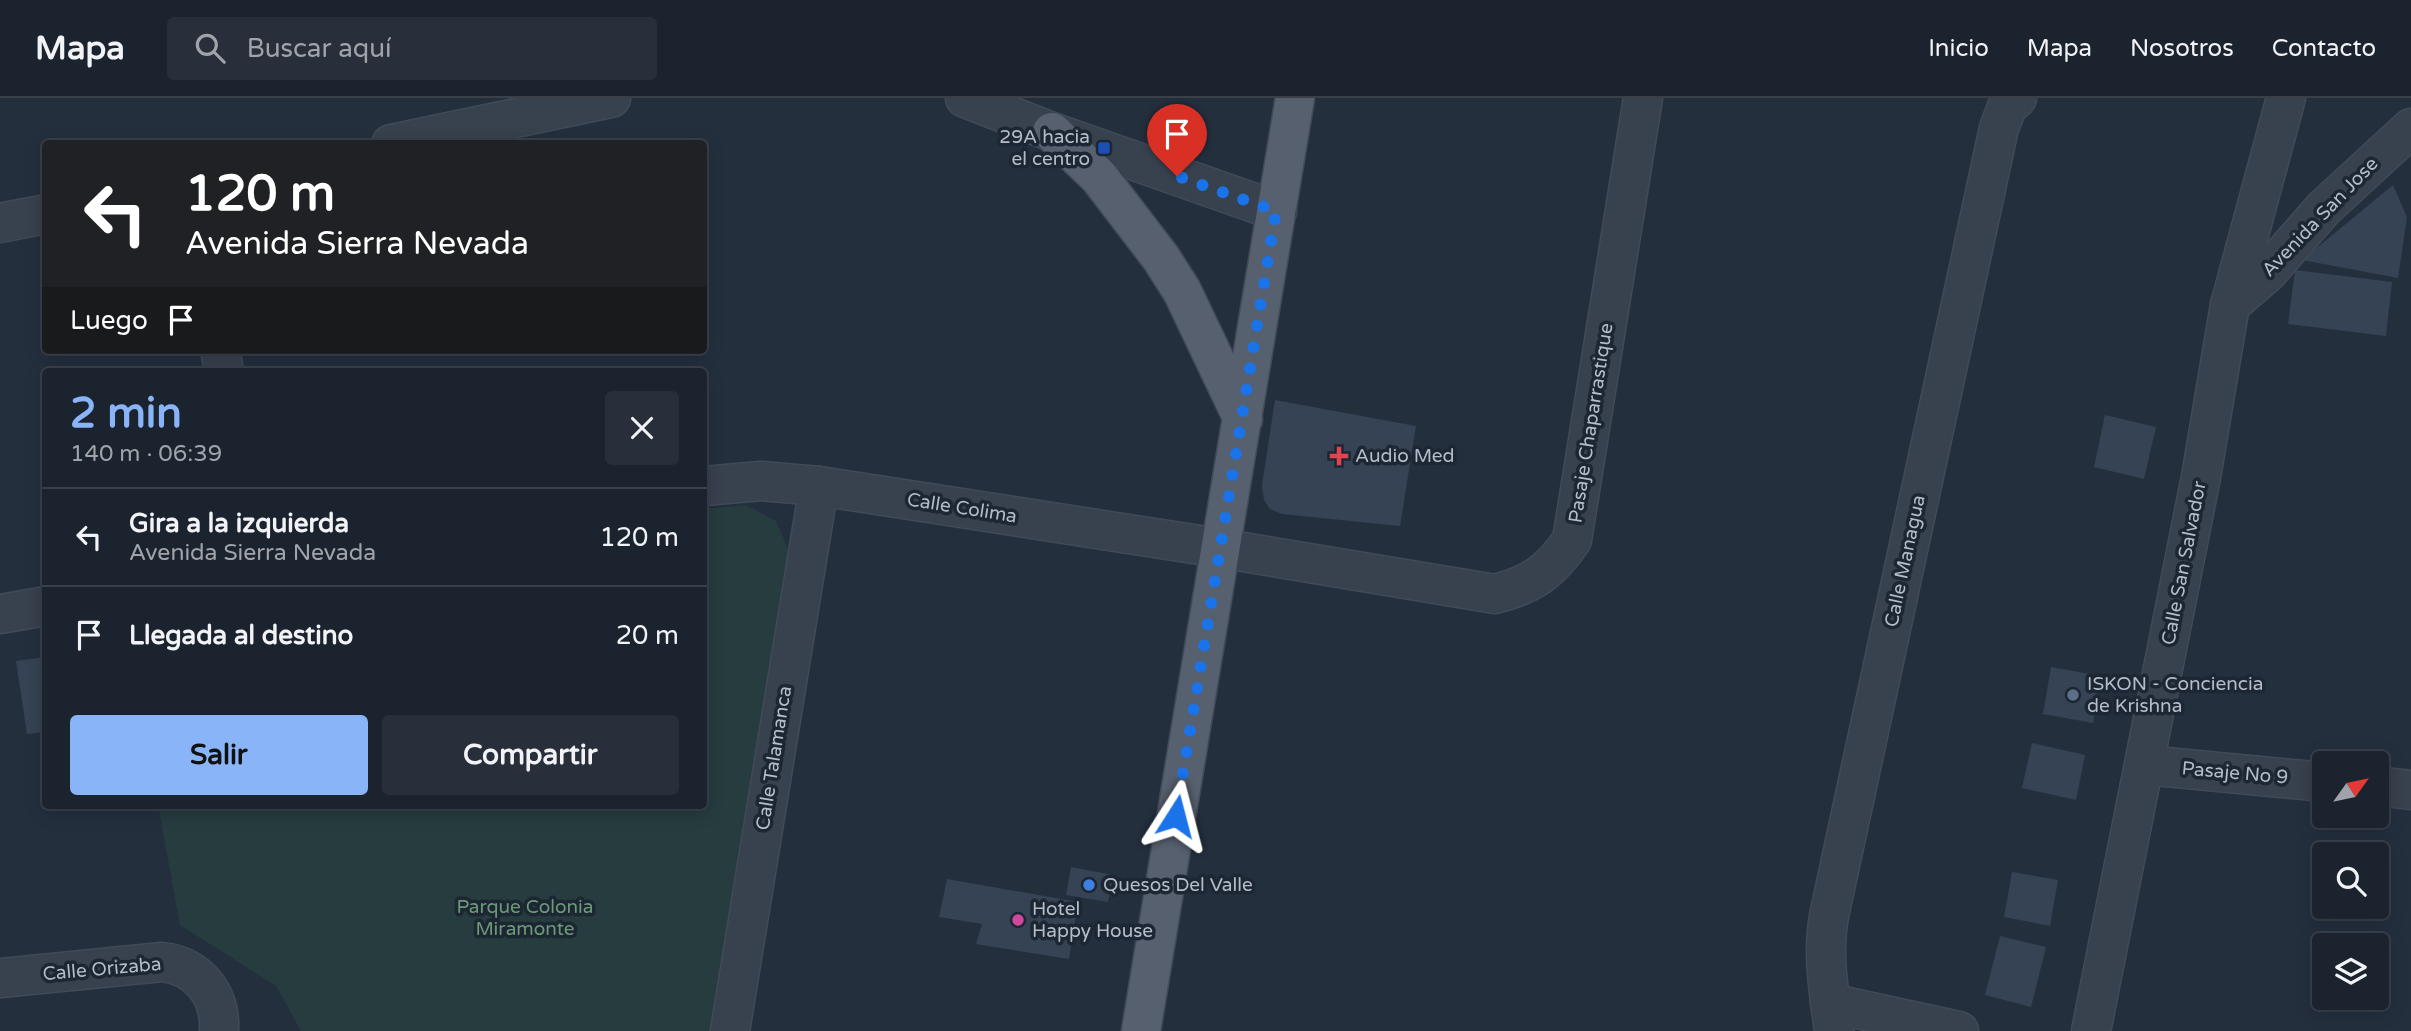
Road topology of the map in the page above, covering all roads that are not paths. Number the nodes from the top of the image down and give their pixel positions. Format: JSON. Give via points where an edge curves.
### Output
{"nodes":[{"id":1,"x":611,"y":98,"type":"edge"},
{"id":2,"x":965,"y":98,"type":"edge"},
{"id":3,"x":1295,"y":98,"type":"edge"},
{"id":4,"x":1643,"y":98,"type":"edge"},
{"id":5,"x":2017,"y":98,"type":"edge"},
{"id":6,"x":2286,"y":98,"type":"edge"},
{"id":7,"x":2411,"y":128,"type":"edge"},
{"id":8,"x":1052,"y":132,"type":"junction"},
{"id":9,"x":410,"y":140,"type":"edge"},
{"id":10,"x":1276,"y":211,"type":"junction"},
{"id":11,"x":42,"y":215,"type":"edge"},
{"id":12,"x":0,"y":223,"type":"edge"},
{"id":13,"x":2230,"y":305,"type":"junction"},
{"id":14,"x":1242,"y":419,"type":"junction"},
{"id":15,"x":819,"y":485,"type":"junction"},
{"id":16,"x":707,"y":486,"type":"edge"},
{"id":17,"x":1219,"y":548,"type":"junction"},
{"id":18,"x":42,"y":607,"type":"edge"},
{"id":19,"x":0,"y":614,"type":"edge"},
{"id":20,"x":2145,"y":765,"type":"junction"},
{"id":21,"x":2312,"y":781,"type":"edge"},
{"id":22,"x":2389,"y":787,"type":"edge"},
{"id":23,"x":2411,"y":790,"type":"edge"},
{"id":24,"x":0,"y":978,"type":"edge"},
{"id":25,"x":1833,"y":1017,"type":"edge"},
{"id":26,"x":219,"y":1031,"type":"edge"},
{"id":27,"x":730,"y":1031,"type":"edge"},
{"id":28,"x":1141,"y":1031,"type":"edge"},
{"id":29,"x":1959,"y":1031,"type":"edge"},
{"id":30,"x":2091,"y":1031,"type":"edge"}],
"edges":[{"from":1,"to":9,"type":"street"},
{"from":2,"to":8,"type":"street"},
{"from":3,"to":10,"type":"main road"},
{"from":4,"to":17,"type":"street","name":"Pasaje Chaparrastique","via":[[1572,540],[1551,567],[1520,588],[1495,594]]},
{"from":5,"to":25,"type":"street","name":"Calle Managua","via":[[2007,107],[1998,128],[1829,916],[1825,959]]},
{"from":6,"to":13,"type":"street","name":"Calle San Salvador"},
{"from":7,"to":13,"type":"street","name":"Avenida San Jose","via":[[2324,208],[2267,273]]},
{"from":8,"to":10,"type":"street"},
{"from":8,"to":14,"type":"main road","via":[[1099,177],[1161,258],[1182,291]]},
{"from":10,"to":14,"type":"main road"},
{"from":11,"to":12,"type":"street"},
{"from":13,"to":20,"type":"street","name":"Calle San Salvador"},
{"from":14,"to":17,"type":"main road"},
{"from":15,"to":16,"type":"street","name":"Calle Colima","via":[[761,481]]},
{"from":15,"to":17,"type":"street","name":"Calle Colima"},
{"from":15,"to":27,"type":"street","name":"Calle Talamanca"},
{"from":17,"to":28,"type":"main road"},
{"from":18,"to":19,"type":"street"},
{"from":20,"to":21,"type":"street","name":"Pasaje No 9"},
{"from":20,"to":30,"type":"street","name":"Calle San Salvador"},
{"from":22,"to":23,"type":"street"},
{"from":24,"to":26,"type":"street","name":"Calle Orizaba","via":[[162,962],[182,967],[208,986],[217,1008]]},
{"from":25,"to":29,"type":"street"}]}
